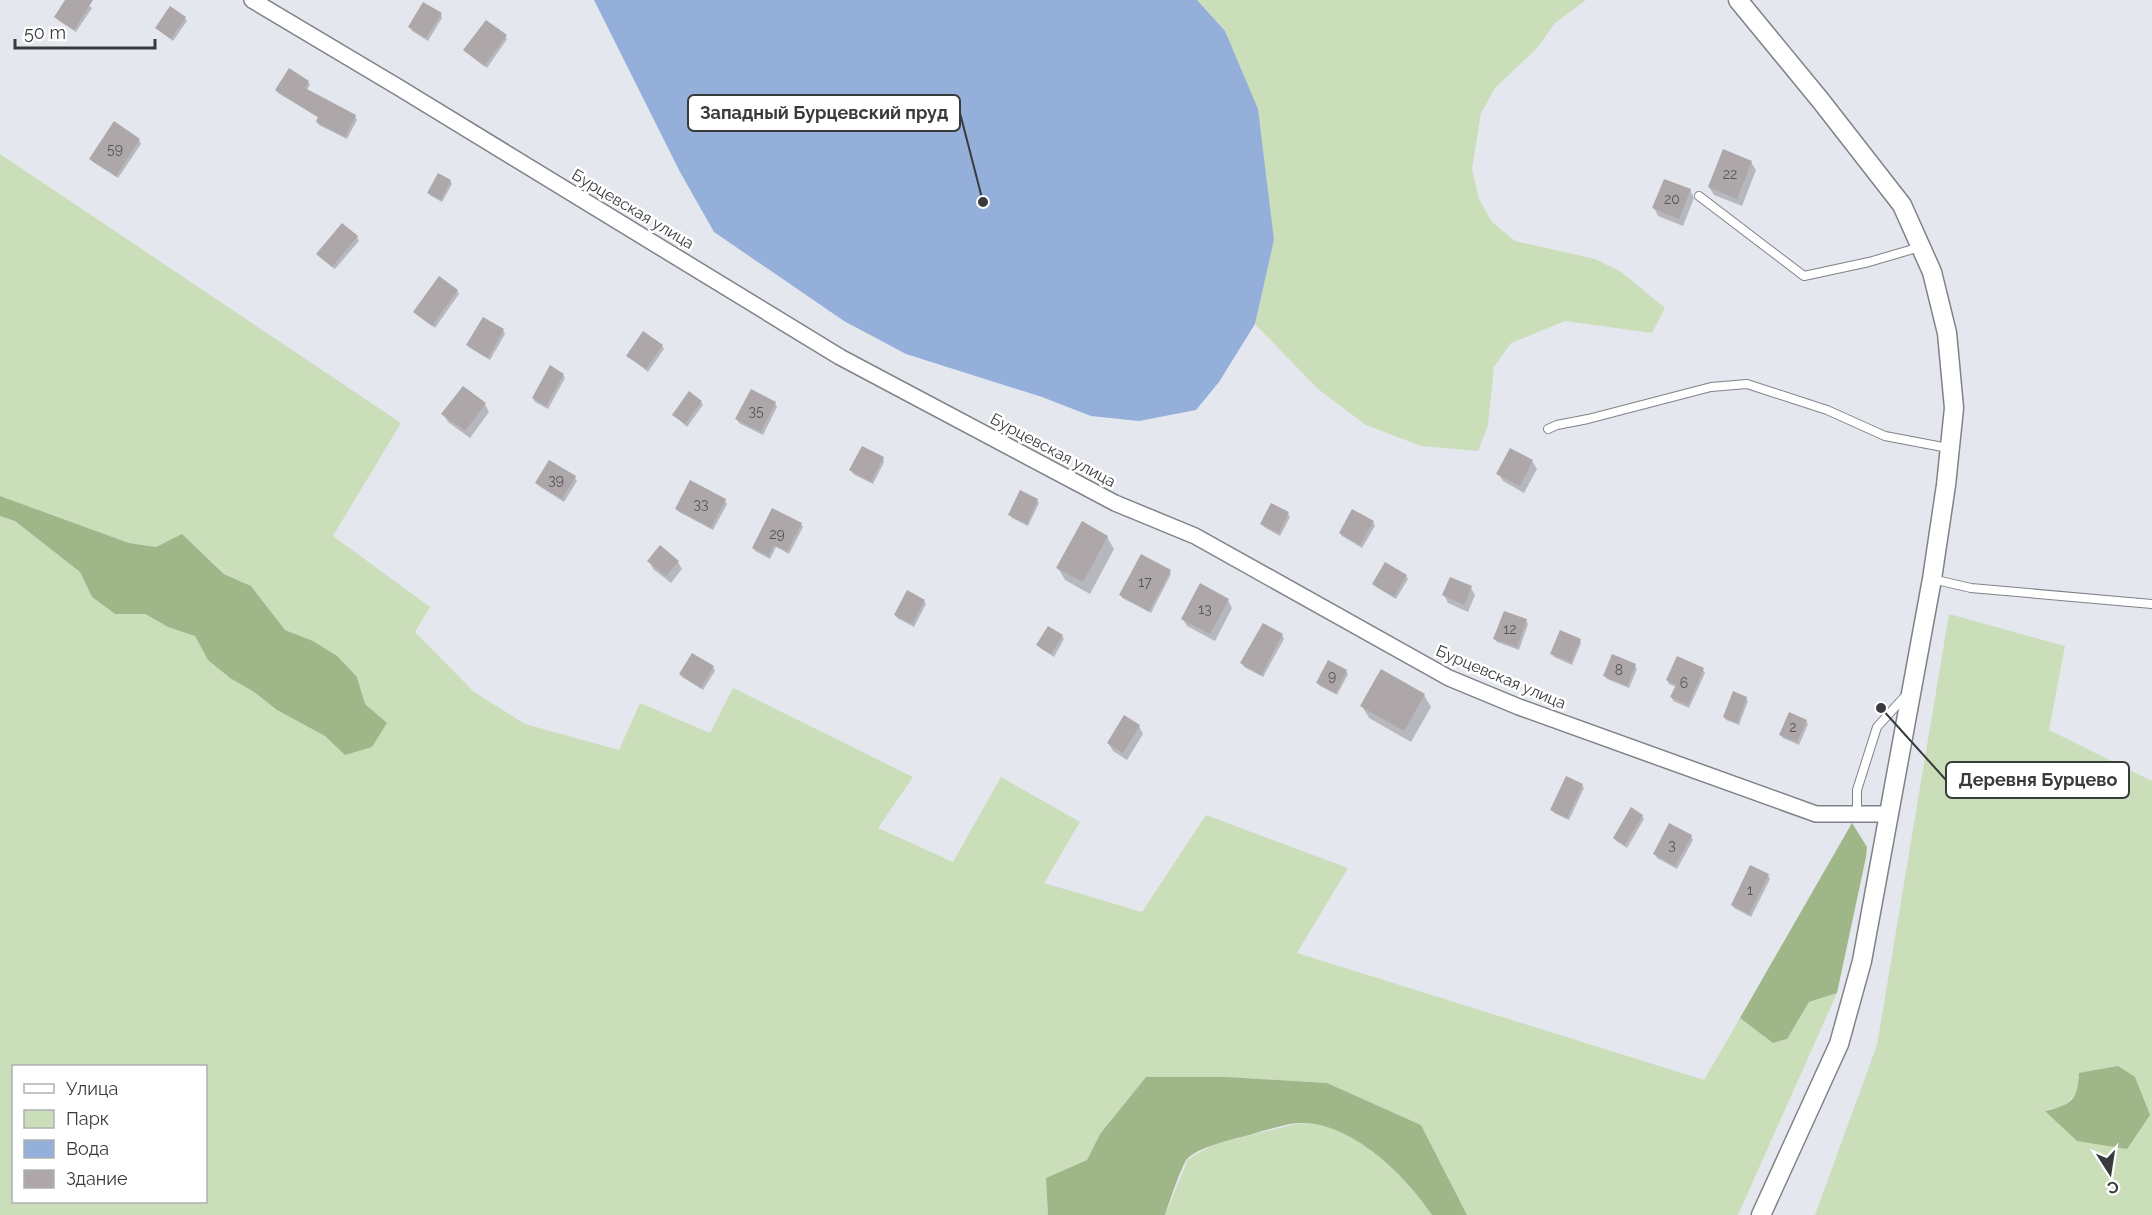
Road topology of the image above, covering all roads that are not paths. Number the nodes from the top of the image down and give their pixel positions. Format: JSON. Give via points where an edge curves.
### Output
{"nodes":[{"id":1,"x":252,"y":0,"type":"edge"},
{"id":2,"x":1738,"y":0,"type":"edge"},
{"id":3,"x":1699,"y":196,"type":"dead end"},
{"id":4,"x":1920,"y":247,"type":"junction"},
{"id":5,"x":1548,"y":429,"type":"dead end"},
{"id":6,"x":1950,"y":448,"type":"junction"},
{"id":7,"x":1932,"y":579,"type":"junction"},
{"id":8,"x":2152,"y":604,"type":"edge"},
{"id":9,"x":1912,"y":688,"type":"junction"},
{"id":10,"x":1857,"y":814,"type":"junction"},
{"id":11,"x":1888,"y":814,"type":"junction"},
{"id":12,"x":1761,"y":1215,"type":"edge"}],
"edges":[{"from":1,"to":10,"type":"street","name":"Бурцевская улица","via":[[840,357],[1114,503],[1195,536],[1449,678],[1816,814]]},
{"from":2,"to":4,"type":"street","via":[[1902,205]]},
{"from":3,"to":4,"type":"lane","via":[[1804,276]]},
{"from":4,"to":6,"type":"street","via":[[1932,272],[1947,333],[1954,408]]},
{"from":5,"to":6,"type":"lane","via":[[1712,387],[1747,384],[1827,410],[1885,436]]},
{"from":6,"to":7,"type":"street"},
{"from":7,"to":8,"type":"lane","via":[[1971,588]]},
{"from":7,"to":9,"type":"street"},
{"from":9,"to":10,"type":"lane","via":[[1877,727],[1857,790]]},
{"from":9,"to":11,"type":"street"},
{"from":10,"to":11,"type":"street","name":"Бурцевская улица"},
{"from":11,"to":12,"type":"street","via":[[1862,961],[1839,1044]]}]}
